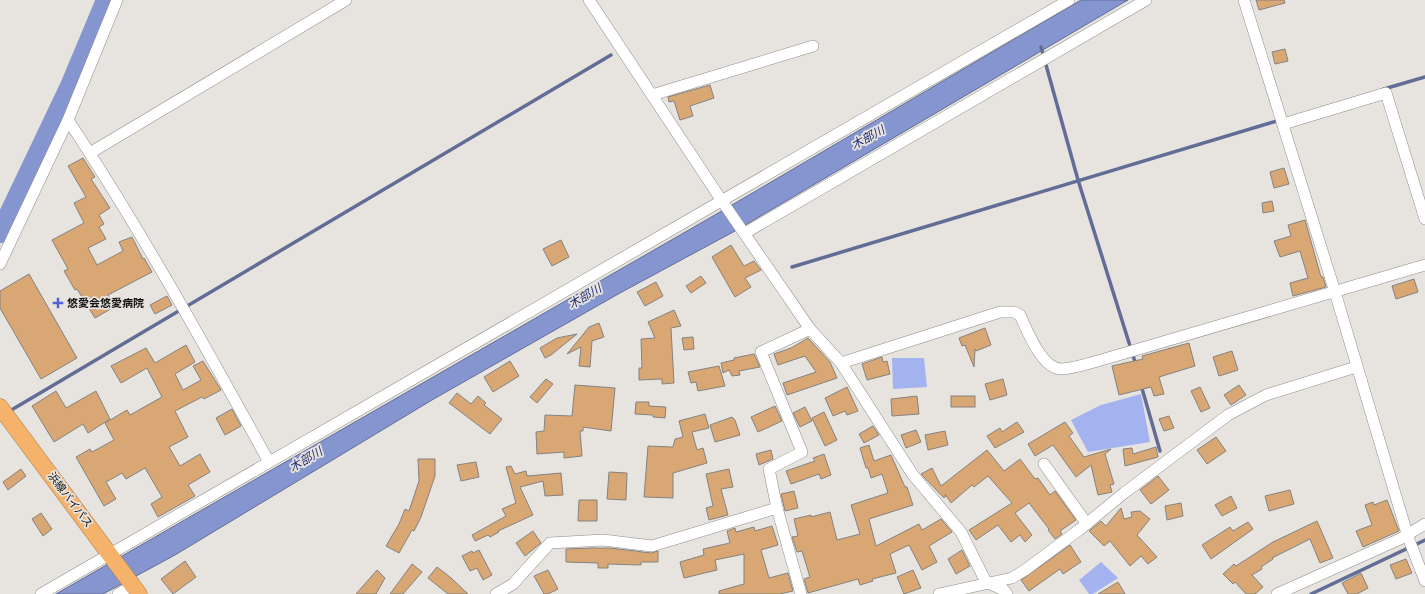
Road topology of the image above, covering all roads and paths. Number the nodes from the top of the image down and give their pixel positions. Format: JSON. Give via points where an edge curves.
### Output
{"nodes":[{"id":1,"x":117,"y":0,"type":"edge"},
{"id":2,"x":346,"y":0,"type":"edge"},
{"id":3,"x":589,"y":0,"type":"edge"},
{"id":4,"x":1069,"y":0,"type":"edge"},
{"id":5,"x":1146,"y":0,"type":"edge"},
{"id":6,"x":1244,"y":0,"type":"edge"},
{"id":7,"x":813,"y":46,"type":"dead end"},
{"id":8,"x":652,"y":95,"type":"junction"},
{"id":9,"x":68,"y":120,"type":"junction"},
{"id":10,"x":1283,"y":124,"type":"junction"},
{"id":11,"x":90,"y":153,"type":"junction"},
{"id":12,"x":722,"y":201,"type":"junction"},
{"id":13,"x":1425,"y":219,"type":"edge"},
{"id":14,"x":745,"y":233,"type":"junction"},
{"id":15,"x":0,"y":264,"type":"edge"},
{"id":16,"x":1425,"y":264,"type":"edge"},
{"id":17,"x":1334,"y":292,"type":"junction"},
{"id":18,"x":810,"y":329,"type":"junction"},
{"id":19,"x":841,"y":363,"type":"junction"},
{"id":20,"x":1356,"y":367,"type":"junction"},
{"id":21,"x":0,"y":407,"type":"edge"},
{"id":22,"x":270,"y":462,"type":"junction"},
{"id":23,"x":1044,"y":464,"type":"dead end"},
{"id":24,"x":777,"y":508,"type":"junction"},
{"id":25,"x":1086,"y":524,"type":"junction"},
{"id":26,"x":1425,"y":524,"type":"edge"},
{"id":27,"x":1408,"y":536,"type":"junction"},
{"id":28,"x":111,"y":555,"type":"junction"},
{"id":29,"x":1425,"y":581,"type":"edge"},
{"id":30,"x":986,"y":582,"type":"junction"},
{"id":31,"x":134,"y":587,"type":"edge"},
{"id":32,"x":41,"y":594,"type":"edge"},
{"id":33,"x":118,"y":594,"type":"edge"},
{"id":34,"x":496,"y":594,"type":"edge"},
{"id":35,"x":801,"y":594,"type":"edge"},
{"id":36,"x":939,"y":594,"type":"edge"},
{"id":37,"x":1007,"y":594,"type":"edge"},
{"id":38,"x":1277,"y":594,"type":"edge"}],
"edges":[{"from":1,"to":9,"type":"street"},
{"from":2,"to":11,"type":"street"},
{"from":3,"to":8,"type":"street"},
{"from":4,"to":12,"type":"street"},
{"from":5,"to":14,"type":"street"},
{"from":6,"to":10,"type":"street"},
{"from":7,"to":8,"type":"street"},
{"from":8,"to":12,"type":"street"},
{"from":9,"to":11,"type":"street"},
{"from":9,"to":15,"type":"street"},
{"from":10,"to":13,"type":"street","via":[[1386,93]]},
{"from":10,"to":17,"type":"street"},
{"from":11,"to":22,"type":"street"},
{"from":12,"to":14,"type":"street"},
{"from":12,"to":22,"type":"street"},
{"from":14,"to":18,"type":"street"},
{"from":16,"to":17,"type":"street"},
{"from":17,"to":19,"type":"street","via":[[1061,369],[1050,367],[1020,314],[1014,312],[1000,312]]},
{"from":17,"to":20,"type":"street"},
{"from":18,"to":19,"type":"street"},
{"from":18,"to":24,"type":"street","via":[[761,352],[802,452],[769,469]]},
{"from":19,"to":30,"type":"street","via":[[913,475],[961,532]]},
{"from":20,"to":25,"type":"street","via":[[1266,395],[1228,415]]},
{"from":20,"to":27,"type":"street"},
{"from":21,"to":28,"type":"highway","name":"浜線バイパス"},
{"from":22,"to":28,"type":"street"},
{"from":23,"to":25,"type":"street"},
{"from":24,"to":34,"type":"street","via":[[652,546],[603,540],[550,543],[512,584]]},
{"from":24,"to":35,"type":"street"},
{"from":25,"to":30,"type":"street","via":[[1012,578]]},
{"from":26,"to":27,"type":"street"},
{"from":27,"to":29,"type":"street"},
{"from":27,"to":38,"type":"street"},
{"from":28,"to":31,"type":"highway","name":"浜線バイパス"},
{"from":28,"to":32,"type":"street"},
{"from":30,"to":36,"type":"street"},
{"from":30,"to":37,"type":"street"},
{"from":31,"to":33,"type":"street"}]}
